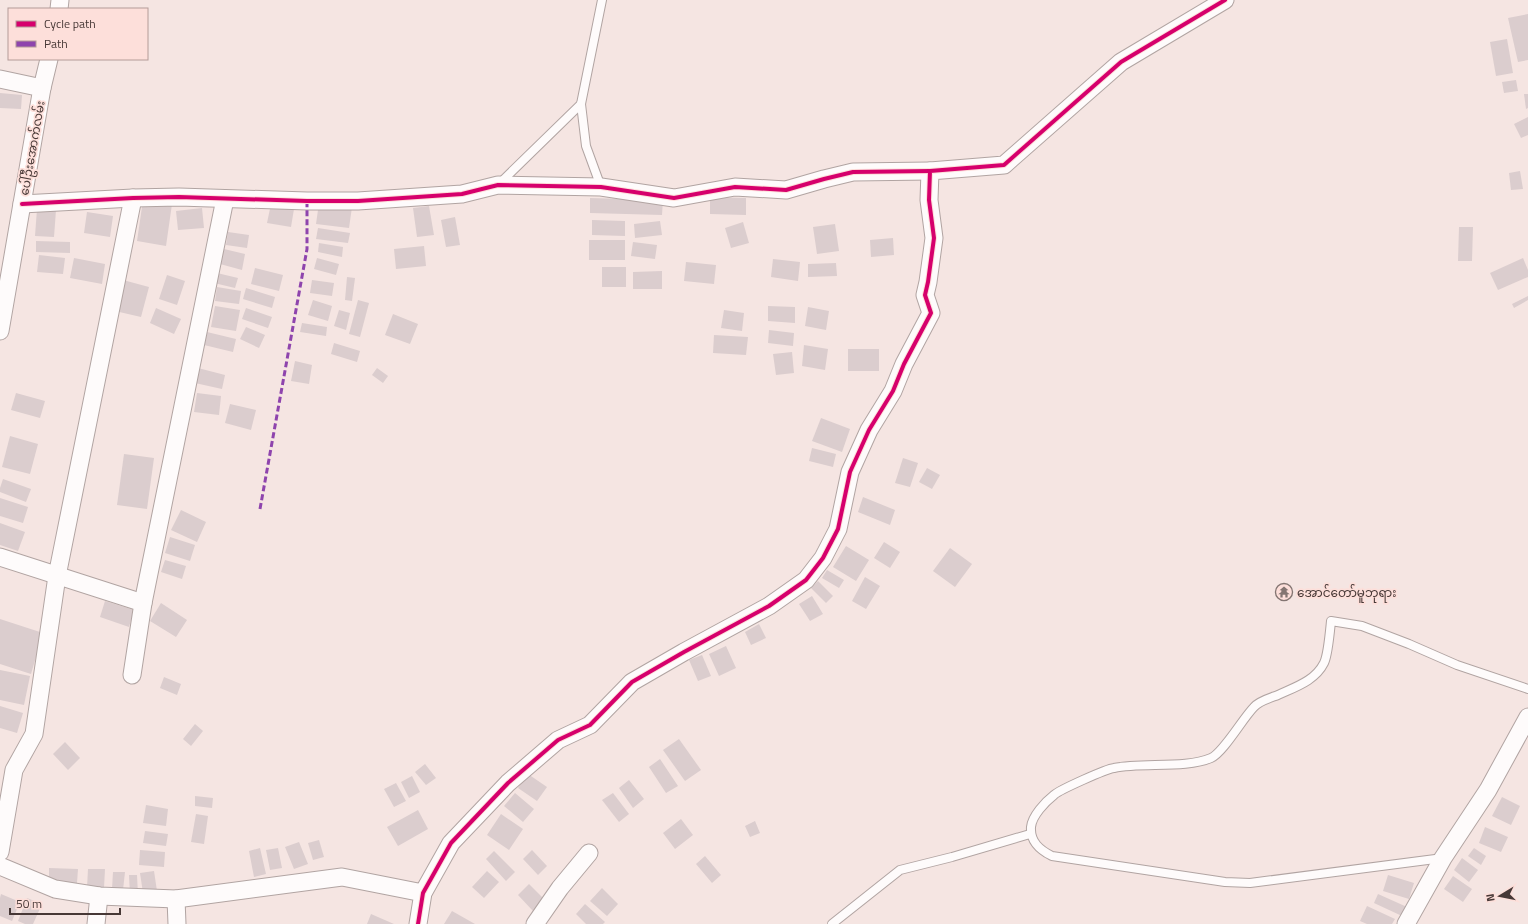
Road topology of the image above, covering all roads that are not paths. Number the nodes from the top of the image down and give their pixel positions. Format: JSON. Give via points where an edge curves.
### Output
{"nodes":[{"id":1,"x":602,"y":0,"type":"edge"},
{"id":2,"x":1225,"y":0,"type":"edge"},
{"id":3,"x":49,"y":60,"type":"edge"},
{"id":4,"x":0,"y":80,"type":"edge"},
{"id":5,"x":42,"y":88,"type":"junction"},
{"id":6,"x":581,"y":104,"type":"junction"},
{"id":7,"x":930,"y":171,"type":"junction"},
{"id":8,"x":498,"y":185,"type":"junction"},
{"id":9,"x":601,"y":187,"type":"junction"},
{"id":10,"x":133,"y":198,"type":"junction"},
{"id":11,"x":225,"y":199,"type":"junction"},
{"id":12,"x":22,"y":204,"type":"junction"},
{"id":13,"x":0,"y":332,"type":"edge"},
{"id":14,"x":0,"y":557,"type":"edge"},
{"id":15,"x":57,"y":576,"type":"junction"},
{"id":16,"x":143,"y":603,"type":"junction"},
{"id":17,"x":132,"y":675,"type":"dead end"},
{"id":18,"x":1528,"y":689,"type":"edge"},
{"id":19,"x":1528,"y":717,"type":"edge"},
{"id":20,"x":1030,"y":834,"type":"junction"},
{"id":21,"x":0,"y":852,"type":"edge"},
{"id":22,"x":589,"y":853,"type":"dead end"},
{"id":23,"x":1443,"y":858,"type":"junction"},
{"id":24,"x":0,"y":866,"type":"edge"},
{"id":25,"x":423,"y":893,"type":"junction"},
{"id":26,"x":99,"y":896,"type":"junction"},
{"id":27,"x":176,"y":900,"type":"junction"},
{"id":28,"x":96,"y":924,"type":"edge"},
{"id":29,"x":177,"y":924,"type":"edge"},
{"id":30,"x":418,"y":924,"type":"edge"},
{"id":31,"x":535,"y":924,"type":"edge"},
{"id":32,"x":832,"y":924,"type":"edge"},
{"id":33,"x":1406,"y":924,"type":"edge"}],
"edges":[{"from":1,"to":6,"type":"lane"},
{"from":2,"to":7,"type":"street","via":[[1122,62],[1004,165]]},
{"from":3,"to":5,"type":"street","name":"ပေါ်ဦးအောက်လမ်း"},
{"from":4,"to":5,"type":"street"},
{"from":5,"to":12,"type":"street","name":"ပေါ်ဦးအောက်လမ်း"},
{"from":6,"to":8,"type":"lane"},
{"from":6,"to":9,"type":"lane","via":[[586,146]]},
{"from":7,"to":9,"type":"street","via":[[853,172],[786,190],[736,187],[674,198]]},
{"from":7,"to":25,"type":"street","via":[[929,200],[934,238],[925,295],[931,313],[893,391],[869,430],[850,472],[838,528],[823,558],[806,580],[775,602],[632,682],[590,725],[558,740],[508,783],[451,843]]},
{"from":8,"to":9,"type":"street"},
{"from":8,"to":11,"type":"street","via":[[462,194],[358,201]]},
{"from":10,"to":11,"type":"street"},
{"from":10,"to":12,"type":"street"},
{"from":10,"to":15,"type":"street"},
{"from":11,"to":16,"type":"street"},
{"from":12,"to":13,"type":"street","name":"ပေါ်ဦးအောက်လမ်း"},
{"from":14,"to":15,"type":"street"},
{"from":15,"to":16,"type":"street"},
{"from":15,"to":21,"type":"street","via":[[34,734],[14,770]]},
{"from":16,"to":17,"type":"street"},
{"from":18,"to":20,"type":"lane","via":[[1457,665],[1362,626],[1331,621],[1325,662],[1315,676],[1255,706],[1212,758],[1191,763],[1110,769],[1054,794],[1032,822]]},
{"from":19,"to":23,"type":"street","via":[[1488,790]]},
{"from":20,"to":23,"type":"lane","via":[[1040,850],[1052,856],[1226,882],[1250,883]]},
{"from":20,"to":32,"type":"lane","via":[[900,870]]},
{"from":22,"to":31,"type":"street"},
{"from":23,"to":33,"type":"street"},
{"from":24,"to":26,"type":"street","via":[[55,889]]},
{"from":25,"to":27,"type":"street","via":[[342,877]]},
{"from":25,"to":30,"type":"street"},
{"from":26,"to":27,"type":"street"},
{"from":26,"to":28,"type":"street"},
{"from":27,"to":29,"type":"street"}]}
